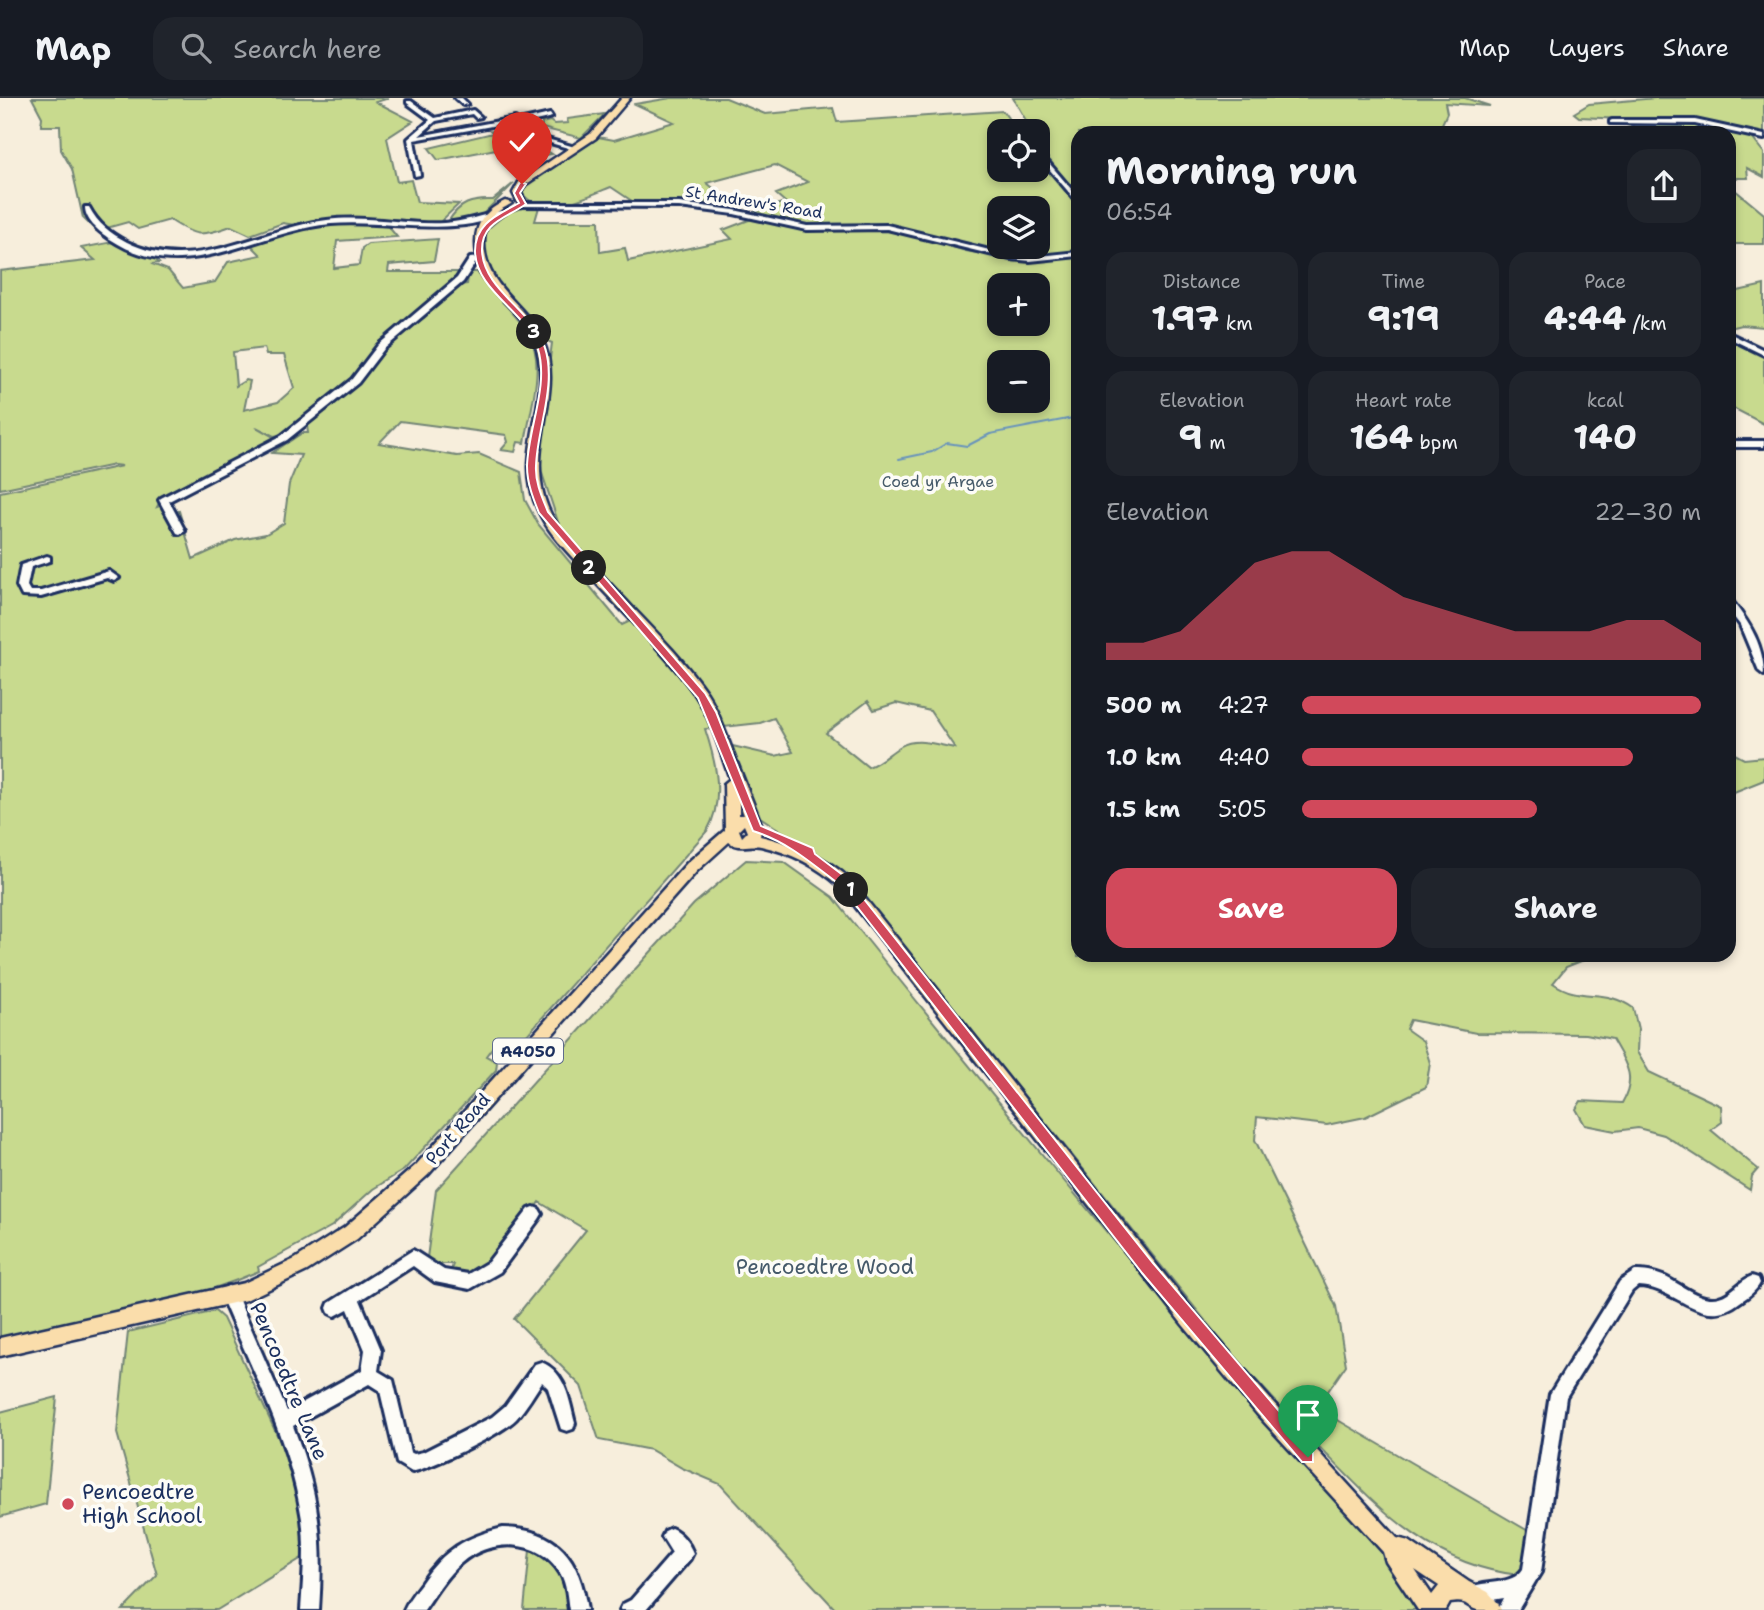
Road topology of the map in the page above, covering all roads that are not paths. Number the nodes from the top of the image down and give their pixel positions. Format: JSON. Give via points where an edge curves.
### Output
{"nodes":[{"id":1,"x":417,"y":98,"type":"edge"},
{"id":2,"x":619,"y":98,"type":"edge"},
{"id":3,"x":626,"y":98,"type":"edge"},
{"id":4,"x":614,"y":109,"type":"junction"},
{"id":5,"x":475,"y":115,"type":"dead end"},
{"id":6,"x":550,"y":116,"type":"dead end"},
{"id":7,"x":434,"y":120,"type":"junction"},
{"id":8,"x":1612,"y":122,"type":"dead end"},
{"id":9,"x":517,"y":123,"type":"junction"},
{"id":10,"x":1713,"y":126,"type":"edge"},
{"id":11,"x":1736,"y":131,"type":"edge"},
{"id":12,"x":1764,"y":137,"type":"edge"},
{"id":13,"x":411,"y":139,"type":"junction"},
{"id":14,"x":577,"y":147,"type":"junction"},
{"id":15,"x":1050,"y":167,"type":"edge"},
{"id":16,"x":541,"y":170,"type":"junction"},
{"id":17,"x":416,"y":175,"type":"dead end"},
{"id":18,"x":1071,"y":192,"type":"edge"},
{"id":19,"x":516,"y":203,"type":"junction"},
{"id":20,"x":547,"y":205,"type":"joint"},
{"id":21,"x":620,"y":207,"type":"junction"},
{"id":22,"x":87,"y":208,"type":"dead end"},
{"id":23,"x":604,"y":208,"type":"dead end"},
{"id":24,"x":684,"y":209,"type":"dead end"},
{"id":25,"x":501,"y":213,"type":"junction"},
{"id":26,"x":485,"y":219,"type":"junction"},
{"id":27,"x":480,"y":234,"type":"junction"},
{"id":28,"x":1071,"y":255,"type":"edge"},
{"id":29,"x":481,"y":264,"type":"junction"},
{"id":30,"x":1736,"y":337,"type":"edge"},
{"id":31,"x":1764,"y":353,"type":"edge"},
{"id":32,"x":1736,"y":444,"type":"edge"},
{"id":33,"x":1764,"y":444,"type":"edge"},
{"id":34,"x":180,"y":531,"type":"dead end"},
{"id":35,"x":47,"y":559,"type":"dead end"},
{"id":36,"x":114,"y":578,"type":"dead end"},
{"id":37,"x":1736,"y":613,"type":"edge"},
{"id":38,"x":1764,"y":671,"type":"edge"},
{"id":39,"x":729,"y":765,"type":"junction"},
{"id":40,"x":744,"y":832,"type":"junction"},
{"id":41,"x":534,"y":1214,"type":"dead end"},
{"id":42,"x":1752,"y":1283,"type":"dead end"},
{"id":43,"x":228,"y":1294,"type":"junction"},
{"id":44,"x":352,"y":1299,"type":"junction"},
{"id":45,"x":335,"y":1308,"type":"dead end"},
{"id":46,"x":0,"y":1347,"type":"edge"},
{"id":47,"x":369,"y":1375,"type":"junction"},
{"id":48,"x":286,"y":1421,"type":"junction"},
{"id":49,"x":567,"y":1423,"type":"dead end"},
{"id":50,"x":671,"y":1537,"type":"dead end"},
{"id":51,"x":1393,"y":1548,"type":"junction"},
{"id":52,"x":1526,"y":1581,"type":"junction"},
{"id":53,"x":1469,"y":1593,"type":"junction"},
{"id":54,"x":310,"y":1610,"type":"edge"},
{"id":55,"x":413,"y":1610,"type":"edge"},
{"id":56,"x":578,"y":1610,"type":"edge"},
{"id":57,"x":629,"y":1610,"type":"edge"},
{"id":58,"x":1433,"y":1610,"type":"edge"},
{"id":59,"x":1491,"y":1610,"type":"edge"},
{"id":60,"x":1507,"y":1610,"type":"edge"}],
"edges":[{"from":1,"to":7,"type":"street","via":[[409,102]]},
{"from":2,"to":4,"type":"main road"},
{"from":3,"to":4,"type":"main road"},
{"from":4,"to":14,"type":"main road"},
{"from":5,"to":7,"type":"street"},
{"from":6,"to":9,"type":"street"},
{"from":7,"to":13,"type":"street"},
{"from":8,"to":10,"type":"street","via":[[1654,119]]},
{"from":9,"to":13,"type":"street"},
{"from":9,"to":14,"type":"street","via":[[535,137]]},
{"from":11,"to":12,"type":"street"},
{"from":13,"to":17,"type":"street"},
{"from":14,"to":16,"type":"main road"},
{"from":15,"to":18,"type":"street"},
{"from":16,"to":19,"type":"main road","via":[[519,187]]},
{"from":16,"to":19,"type":"main road","via":[[513,188]]},
{"from":19,"to":20,"type":"street","name":"St Andrew's Road"},
{"from":19,"to":25,"type":"main road"},
{"from":19,"to":26,"type":"main road"},
{"from":20,"to":21,"type":"street","name":"St Andrew's Road"},
{"from":21,"to":23,"type":"street"},
{"from":21,"to":24,"type":"street","via":[[670,213]]},
{"from":21,"to":28,"type":"street","name":"St Andrew's Road","via":[[707,208],[819,229],[887,227],[1020,259]]},
{"from":22,"to":26,"type":"street","via":[[100,229],[135,252],[155,257],[205,256],[327,222],[399,220],[434,225]]},
{"from":25,"to":26,"type":"street"},
{"from":25,"to":27,"type":"main road"},
{"from":26,"to":27,"type":"main road"},
{"from":27,"to":29,"type":"main road"},
{"from":29,"to":34,"type":"street","via":[[468,270],[389,339],[355,381],[284,438],[164,500]]},
{"from":29,"to":39,"type":"main road","via":[[492,285],[531,327],[542,349],[544,375],[531,467],[539,502],[559,534],[702,696]]},
{"from":30,"to":31,"type":"street"},
{"from":32,"to":33,"type":"street"},
{"from":35,"to":36,"type":"street","via":[[26,565],[22,586],[26,594],[41,594],[109,574]]},
{"from":37,"to":38,"type":"street"},
{"from":39,"to":40,"type":"main road"},
{"from":39,"to":40,"type":"main road"},
{"from":40,"to":43,"type":"main road","name":"Port Road","number":"A4050","via":[[684,879],[422,1170],[357,1229],[301,1265],[246,1291]]},
{"from":40,"to":51,"type":"main road","via":[[811,857],[849,887],[1236,1375]]},
{"from":41,"to":44,"type":"street","via":[[494,1267],[470,1282],[441,1278],[413,1257]]},
{"from":42,"to":52,"type":"street","via":[[1725,1304],[1713,1307],[1658,1279],[1635,1278],[1626,1286],[1558,1394],[1541,1525]]},
{"from":43,"to":46,"type":"main road","name":"Port Road","number":"A4050"},
{"from":43,"to":48,"type":"street","name":"Pencoedtre Lane"},
{"from":44,"to":45,"type":"street"},
{"from":44,"to":47,"type":"street","via":[[373,1349]]},
{"from":47,"to":48,"type":"street"},
{"from":47,"to":49,"type":"street","via":[[387,1386],[403,1457],[412,1463],[498,1423],[541,1370],[555,1383]]},
{"from":48,"to":54,"type":"street","name":"Pencoedtre Lane","via":[[313,1518],[315,1566]]},
{"from":50,"to":57,"type":"street","via":[[684,1553]]},
{"from":51,"to":53,"type":"main road","via":[[1402,1548]]},
{"from":51,"to":58,"type":"main road","via":[[1393,1555]]},
{"from":52,"to":53,"type":"street","via":[[1511,1588]]},
{"from":52,"to":60,"type":"street"},
{"from":53,"to":58,"type":"main road","via":[[1443,1595]]},
{"from":53,"to":59,"type":"main road"},
{"from":55,"to":56,"type":"street","via":[[460,1553],[502,1536],[538,1540],[553,1548],[578,1589]]}]}
